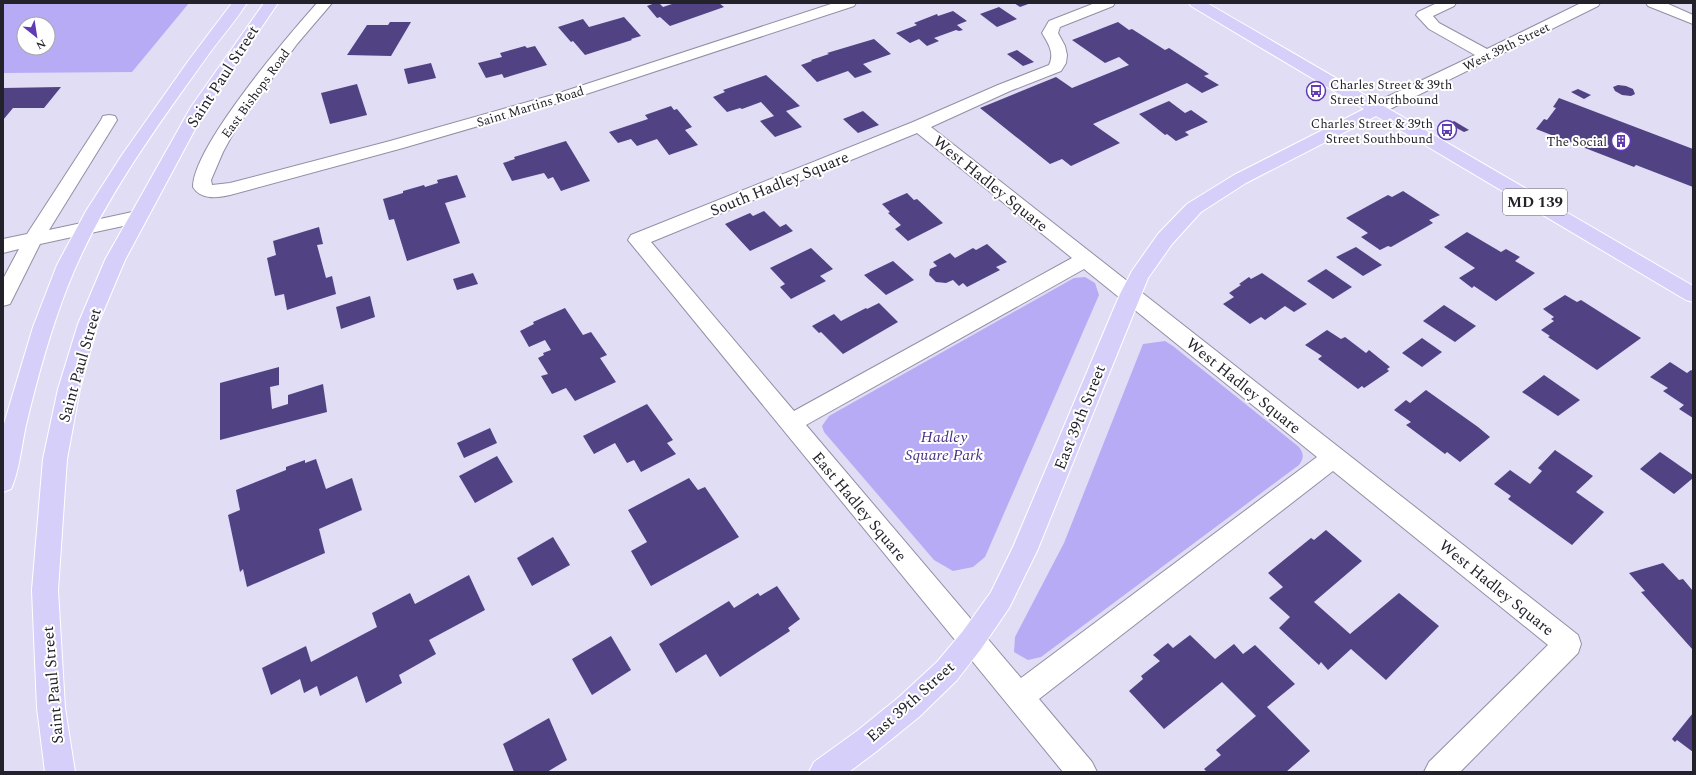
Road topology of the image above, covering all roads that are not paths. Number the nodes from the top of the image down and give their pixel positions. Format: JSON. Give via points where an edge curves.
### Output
{"nodes":[{"id":1,"x":240,"y":3,"type":"edge"},
{"id":2,"x":271,"y":3,"type":"edge"},
{"id":3,"x":325,"y":3,"type":"edge"},
{"id":4,"x":849,"y":3,"type":"edge"},
{"id":5,"x":1108,"y":3,"type":"edge"},
{"id":6,"x":1196,"y":3,"type":"edge"},
{"id":7,"x":1449,"y":3,"type":"edge"},
{"id":8,"x":1653,"y":3,"type":"edge"},
{"id":9,"x":1585,"y":4,"type":"edge"},
{"id":10,"x":1693,"y":20,"type":"edge"},
{"id":11,"x":1487,"y":55,"type":"junction"},
{"id":12,"x":1376,"y":110,"type":"junction"},
{"id":13,"x":109,"y":120,"type":"dead end"},
{"id":14,"x":919,"y":126,"type":"junction"},
{"id":15,"x":206,"y":191,"type":"joint"},
{"id":16,"x":137,"y":217,"type":"junction"},
{"id":17,"x":85,"y":228,"type":"junction"},
{"id":18,"x":33,"y":240,"type":"junction"},
{"id":19,"x":638,"y":240,"type":"joint"},
{"id":20,"x":3,"y":246,"type":"edge"},
{"id":21,"x":1086,"y":259,"type":"junction"},
{"id":22,"x":1130,"y":294,"type":"junction"},
{"id":23,"x":1693,"y":295,"type":"edge"},
{"id":24,"x":3,"y":299,"type":"edge"},
{"id":25,"x":791,"y":423,"type":"junction"},
{"id":26,"x":1334,"y":457,"type":"junction"},
{"id":27,"x":3,"y":482,"type":"edge"},
{"id":28,"x":972,"y":640,"type":"junction"},
{"id":29,"x":1019,"y":697,"type":"junction"},
{"id":30,"x":60,"y":772,"type":"edge"},
{"id":31,"x":824,"y":772,"type":"edge"},
{"id":32,"x":1082,"y":772,"type":"edge"},
{"id":33,"x":1440,"y":772,"type":"edge"}],
"edges":[{"from":1,"to":17,"type":"main road","name":"Saint Paul Street","via":[[182,78],[117,174]]},
{"from":2,"to":16,"type":"main road","name":"Saint Paul Street","via":[[199,107]]},
{"from":3,"to":15,"type":"street","name":"East Bishops Road","via":[[292,41],[228,127],[202,180],[202,187]]},
{"from":4,"to":15,"type":"street","name":"Saint Martins Road","via":[[640,73],[484,120],[230,189]]},
{"from":5,"to":14,"type":"street","name":"South Hadley Square","via":[[1054,24],[1050,33],[1060,53],[1055,68]]},
{"from":6,"to":12,"type":"main road","number":"MD 139"},
{"from":7,"to":11,"type":"street","via":[[1423,15],[1434,26]]},
{"from":8,"to":10,"type":"street"},
{"from":9,"to":11,"type":"street","name":"West 39th Street"},
{"from":11,"to":12,"type":"street","name":"West 39th Street"},
{"from":12,"to":22,"type":"main road","name":"East 39th Street","via":[[1240,180],[1194,208],[1165,239]]},
{"from":12,"to":23,"type":"main road","number":"MD 139"},
{"from":13,"to":18,"type":"street"},
{"from":14,"to":19,"type":"street","name":"South Hadley Square"},
{"from":14,"to":21,"type":"street","name":"West Hadley Square"},
{"from":16,"to":17,"type":"street"},
{"from":16,"to":30,"type":"main road","name":"Saint Paul Street","via":[[115,260],[88,324],[69,389],[55,459],[45,590],[51,708]]},
{"from":17,"to":18,"type":"street"},
{"from":17,"to":27,"type":"main road","name":"Saint Paul Street","via":[[46,318],[8,447]]},
{"from":18,"to":20,"type":"street"},
{"from":18,"to":24,"type":"street"},
{"from":19,"to":25,"type":"street","name":"East Hadley Square"},
{"from":21,"to":22,"type":"street","name":"West Hadley Square"},
{"from":21,"to":25,"type":"street"},
{"from":22,"to":26,"type":"street","name":"West Hadley Square"},
{"from":22,"to":28,"type":"main road","name":"East 39th Street","via":[[1024,551],[1000,600]]},
{"from":25,"to":28,"type":"street","name":"East Hadley Square"},
{"from":26,"to":29,"type":"street"},
{"from":26,"to":33,"type":"street","name":"West Hadley Square","via":[[1568,644]]},
{"from":28,"to":29,"type":"street","name":"East Hadley Square"},
{"from":28,"to":31,"type":"main road","name":"East 39th Street","via":[[947,671],[909,707]]},
{"from":29,"to":32,"type":"street","name":"East Hadley Square"}]}
